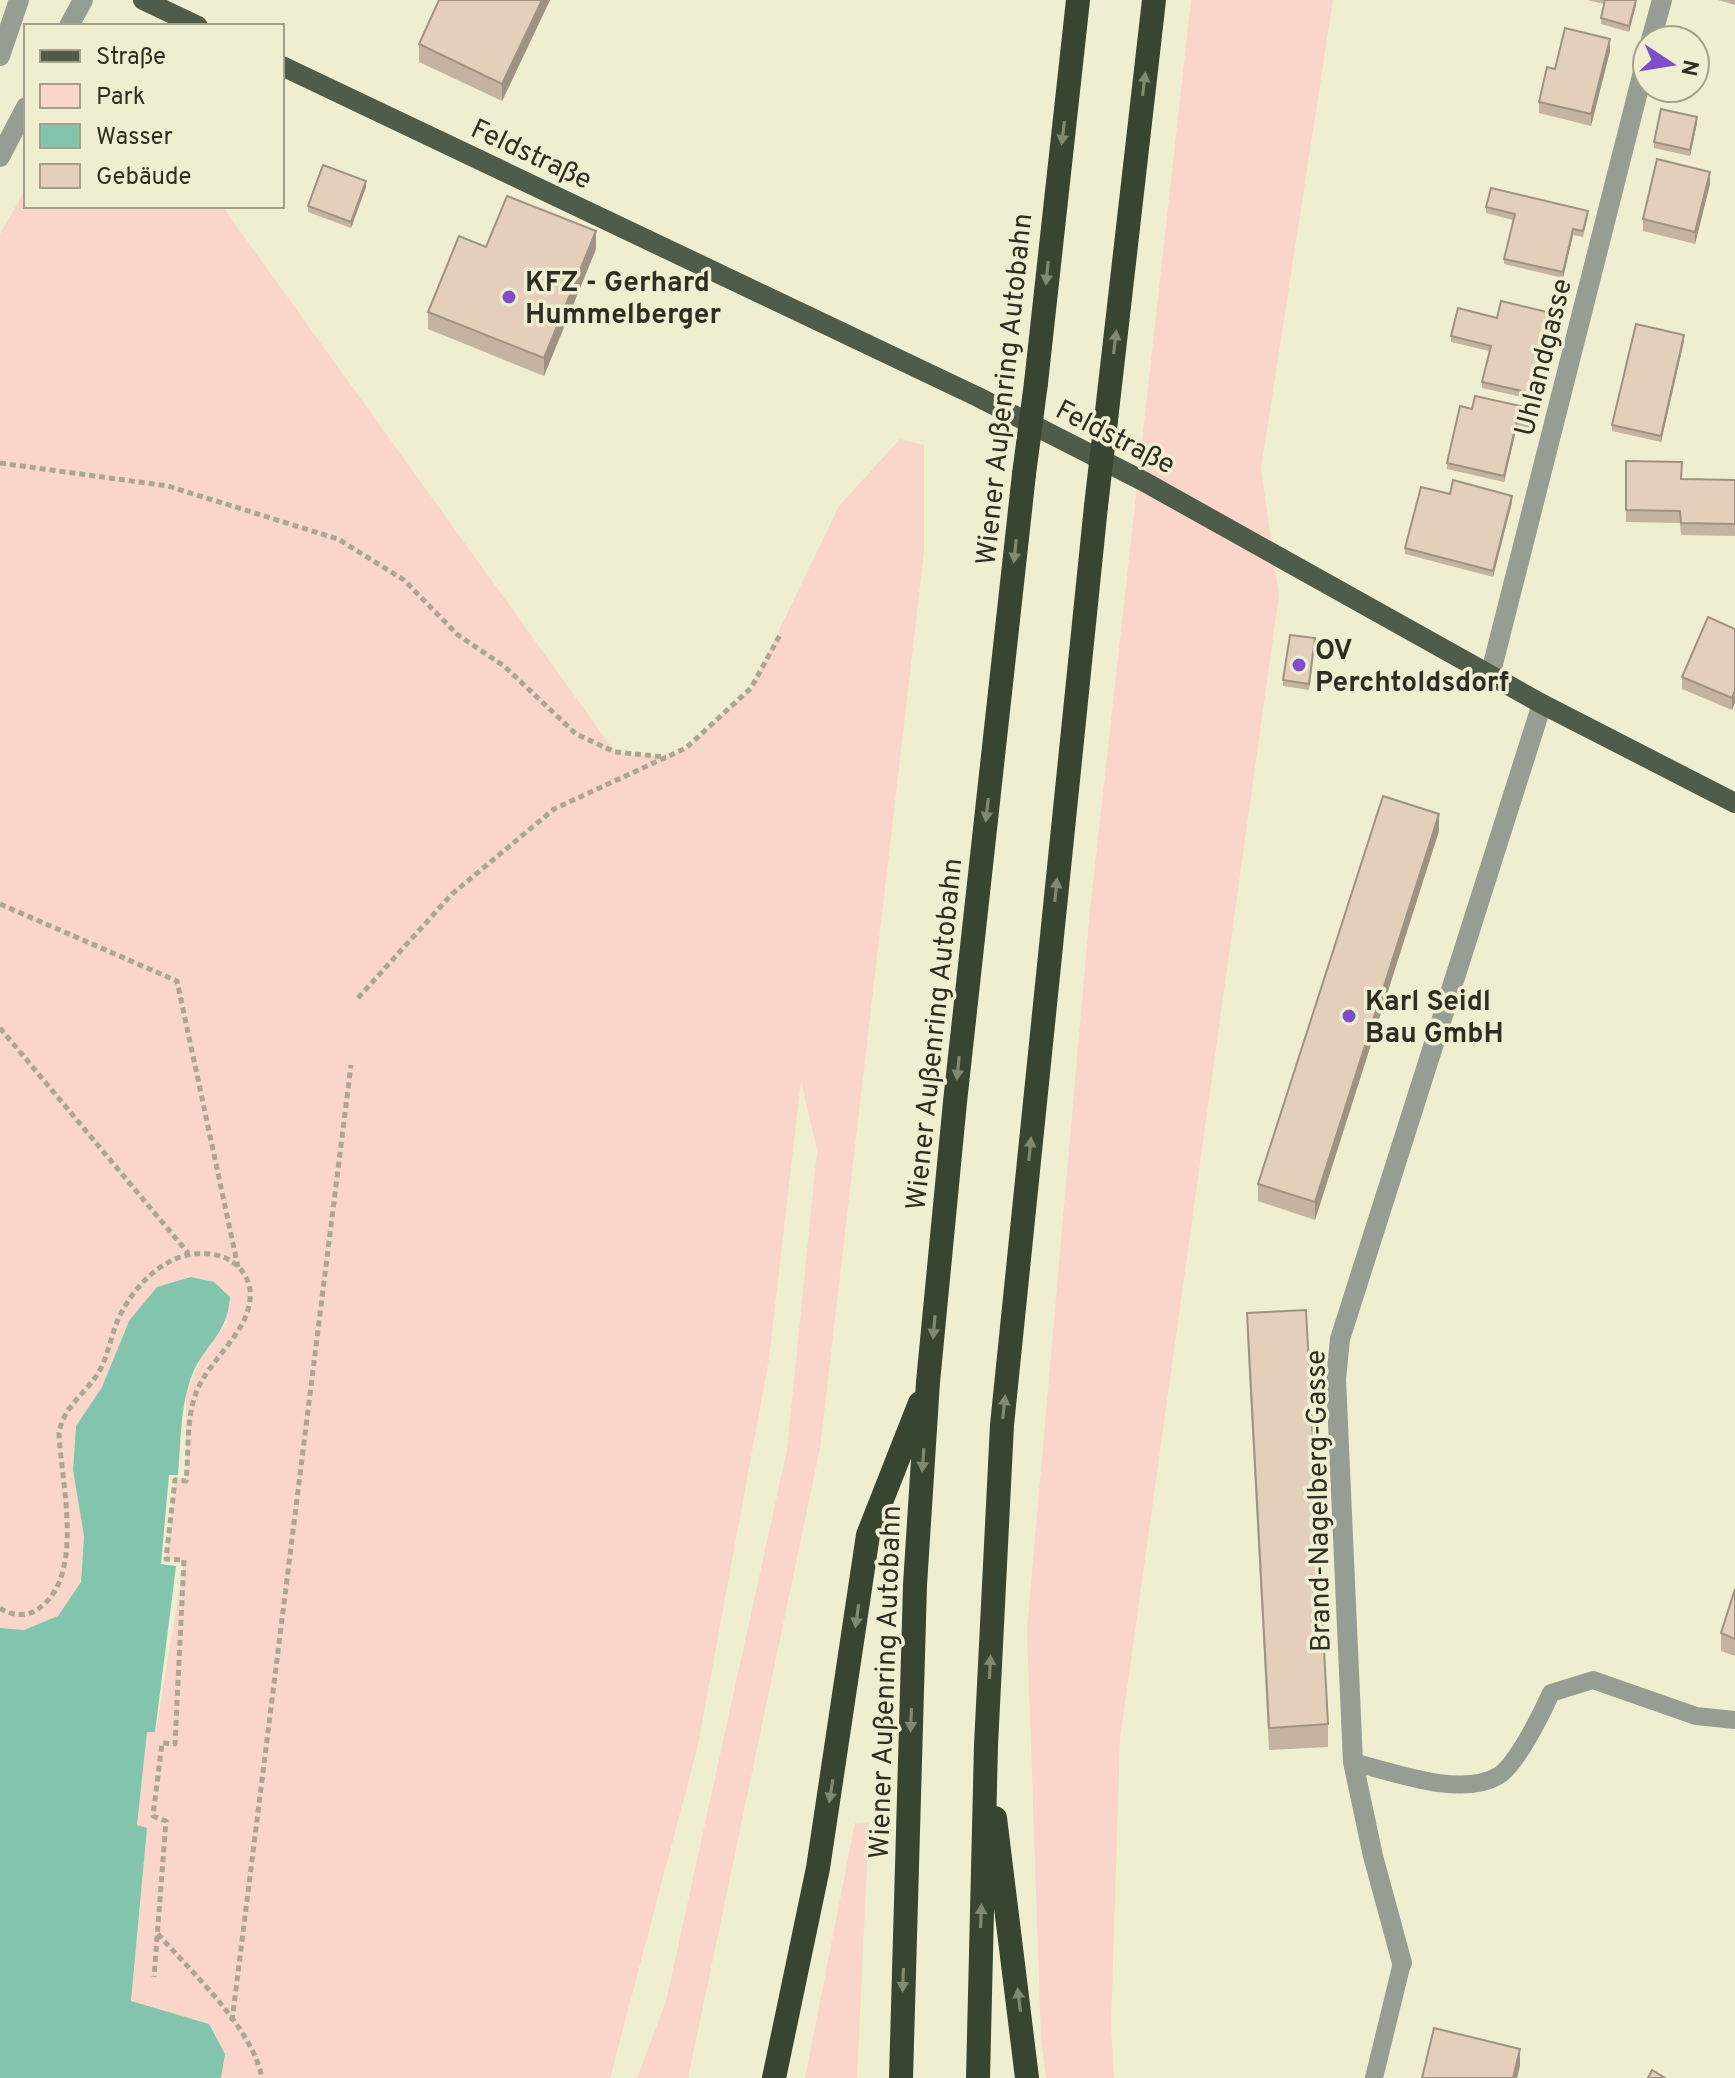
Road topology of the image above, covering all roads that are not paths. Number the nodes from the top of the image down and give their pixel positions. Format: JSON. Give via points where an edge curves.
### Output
{"nodes":[{"id":1,"x":19,"y":0,"type":"edge"},
{"id":2,"x":83,"y":0,"type":"edge"},
{"id":3,"x":143,"y":0,"type":"edge"},
{"id":4,"x":1078,"y":0,"type":"edge"},
{"id":5,"x":1154,"y":0,"type":"edge"},
{"id":6,"x":1662,"y":0,"type":"edge"},
{"id":7,"x":70,"y":24,"type":"edge"},
{"id":8,"x":194,"y":24,"type":"edge"},
{"id":9,"x":1655,"y":24,"type":"edge"},
{"id":10,"x":0,"y":56,"type":"edge"},
{"id":11,"x":284,"y":67,"type":"edge"},
{"id":12,"x":1635,"y":104,"type":"edge"},
{"id":13,"x":24,"y":111,"type":"edge"},
{"id":14,"x":0,"y":157,"type":"edge"},
{"id":15,"x":1491,"y":672,"type":"junction"},
{"id":16,"x":1542,"y":704,"type":"junction"},
{"id":17,"x":1735,"y":803,"type":"edge"},
{"id":18,"x":928,"y":1382,"type":"junction"},
{"id":19,"x":1735,"y":1720,"type":"edge"},
{"id":20,"x":986,"y":1745,"type":"junction"},
{"id":21,"x":1353,"y":1762,"type":"junction"},
{"id":22,"x":1402,"y":1963,"type":"joint"},
{"id":23,"x":778,"y":2052,"type":"junction"},
{"id":24,"x":767,"y":2078,"type":"edge"},
{"id":25,"x":774,"y":2078,"type":"edge"},
{"id":26,"x":901,"y":2078,"type":"edge"},
{"id":27,"x":978,"y":2078,"type":"edge"},
{"id":28,"x":1027,"y":2078,"type":"edge"},
{"id":29,"x":1374,"y":2078,"type":"edge"}],
"edges":[{"from":1,"to":10,"type":"street"},
{"from":2,"to":7,"type":"street"},
{"from":3,"to":8,"type":"main road"},
{"from":4,"to":18,"type":"highway","name":"Wiener Außenring Autobahn","one_way":true,"bridge":true},
{"from":20,"to":5,"type":"highway","one_way":true,"bridge":true,"via":[[1002,1425],[1096,506]]},
{"from":6,"to":9,"type":"street"},
{"from":11,"to":15,"type":"main road","name":"Feldstraße","via":[[978,397]]},
{"from":12,"to":15,"type":"street","name":"Uhlandgasse"},
{"from":13,"to":14,"type":"street"},
{"from":15,"to":16,"type":"main road","name":"Feldstraße"},
{"from":16,"to":17,"type":"main road","name":"Feldstraße"},
{"from":16,"to":21,"type":"street","name":"Brand-Nagelberg-Gasse","via":[[1340,1339],[1336,1379]]},
{"from":18,"to":23,"type":"highway","one_way":true,"via":[[868,1535],[818,1868]]},
{"from":18,"to":26,"type":"highway","name":"Wiener Außenring Autobahn","one_way":true,"via":[[915,1585]]},
{"from":19,"to":21,"type":"lane","via":[[1696,1716],[1593,1680],[1551,1693],[1536,1727],[1499,1776],[1458,1787]]},
{"from":27,"to":20,"type":"highway","one_way":true},
{"from":28,"to":20,"type":"highway","one_way":true},
{"from":21,"to":22,"type":"street","name":"Brand-Nagelberg-Gasse"},
{"from":22,"to":29,"type":"lane","name":"Brand-Nagelberg-Gasse"},
{"from":23,"to":24,"type":"highway"},
{"from":23,"to":25,"type":"highway"}]}
